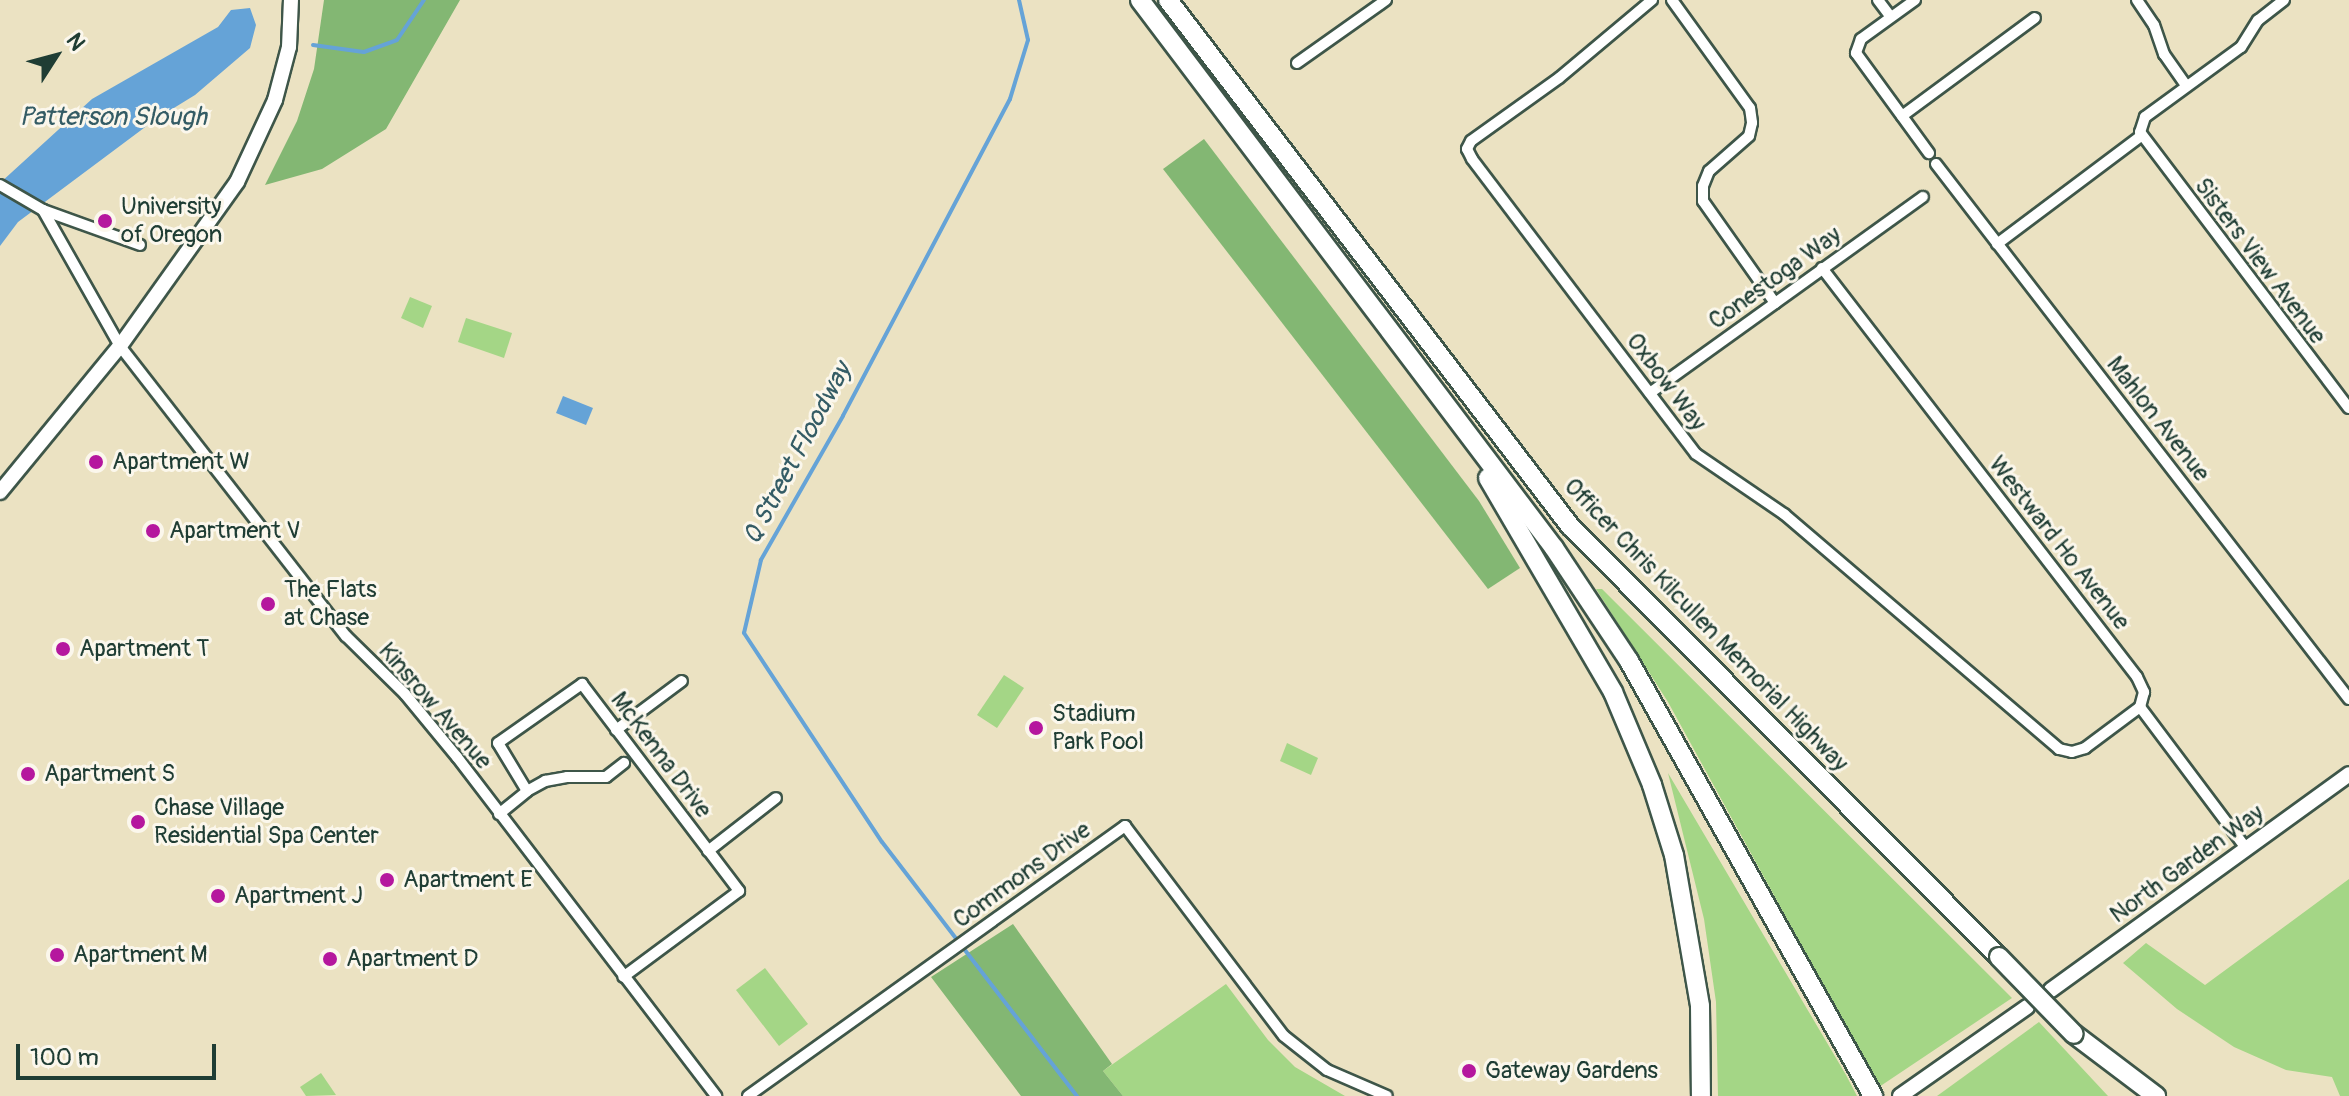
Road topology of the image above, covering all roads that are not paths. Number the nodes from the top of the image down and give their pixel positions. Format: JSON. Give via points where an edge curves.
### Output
{"nodes":[{"id":1,"x":291,"y":0,"type":"edge"},
{"id":2,"x":1140,"y":0,"type":"edge"},
{"id":3,"x":1168,"y":0,"type":"edge"},
{"id":4,"x":1386,"y":0,"type":"edge"},
{"id":5,"x":1652,"y":0,"type":"edge"},
{"id":6,"x":1672,"y":0,"type":"edge"},
{"id":7,"x":1878,"y":0,"type":"edge"},
{"id":8,"x":1915,"y":0,"type":"edge"},
{"id":9,"x":2137,"y":0,"type":"edge"},
{"id":10,"x":2284,"y":0,"type":"edge"},
{"id":11,"x":1891,"y":17,"type":"junction"},
{"id":12,"x":2035,"y":18,"type":"dead end"},
{"id":13,"x":1297,"y":63,"type":"dead end"},
{"id":14,"x":2186,"y":86,"type":"junction"},
{"id":15,"x":1902,"y":116,"type":"junction"},
{"id":16,"x":2141,"y":136,"type":"junction"},
{"id":17,"x":1929,"y":153,"type":"dead end"},
{"id":18,"x":1936,"y":164,"type":"dead end"},
{"id":19,"x":0,"y":185,"type":"edge"},
{"id":20,"x":1923,"y":197,"type":"dead end"},
{"id":21,"x":43,"y":210,"type":"junction"},
{"id":22,"x":1997,"y":244,"type":"junction"},
{"id":23,"x":140,"y":245,"type":"dead end"},
{"id":24,"x":1822,"y":268,"type":"junction"},
{"id":25,"x":1775,"y":303,"type":"junction"},
{"id":26,"x":120,"y":346,"type":"junction"},
{"id":27,"x":1650,"y":393,"type":"junction"},
{"id":28,"x":1437,"y":394,"type":"junction"},
{"id":29,"x":2349,"y":408,"type":"edge"},
{"id":30,"x":0,"y":492,"type":"edge"},
{"id":31,"x":682,"y":681,"type":"dead end"},
{"id":32,"x":2349,"y":699,"type":"edge"},
{"id":33,"x":2140,"y":707,"type":"junction"},
{"id":34,"x":616,"y":730,"type":"junction"},
{"id":35,"x":624,"y":763,"type":"dead end"},
{"id":36,"x":2349,"y":774,"type":"edge"},
{"id":37,"x":527,"y":791,"type":"junction"},
{"id":38,"x":776,"y":798,"type":"dead end"},
{"id":39,"x":499,"y":814,"type":"junction"},
{"id":40,"x":2246,"y":848,"type":"junction"},
{"id":41,"x":708,"y":851,"type":"junction"},
{"id":42,"x":623,"y":977,"type":"junction"},
{"id":43,"x":2051,"y":990,"type":"dead end"},
{"id":44,"x":2027,"y":1007,"type":"dead end"},
{"id":45,"x":2074,"y":1034,"type":"junction"},
{"id":46,"x":716,"y":1096,"type":"edge"},
{"id":47,"x":748,"y":1096,"type":"edge"},
{"id":48,"x":1387,"y":1096,"type":"edge"},
{"id":49,"x":1701,"y":1096,"type":"edge"},
{"id":50,"x":1873,"y":1096,"type":"edge"},
{"id":51,"x":1900,"y":1096,"type":"edge"},
{"id":52,"x":2133,"y":1096,"type":"edge"},
{"id":53,"x":2156,"y":1096,"type":"edge"}],
"edges":[{"from":1,"to":26,"type":"main road","via":[[289,47],[275,100],[237,182]]},
{"from":2,"to":28,"type":"highway"},
{"from":3,"to":45,"type":"highway","name":"Officer Chris Kilcullen Memorial Highway","bridge":true,"via":[[1570,526]]},
{"from":4,"to":13,"type":"street"},
{"from":5,"to":27,"type":"street","name":"Oxbow Way","via":[[1467,149]]},
{"from":6,"to":25,"type":"street","via":[[1750,108],[1749,136],[1709,171],[1703,201]]},
{"from":7,"to":11,"type":"street"},
{"from":8,"to":11,"type":"street"},
{"from":9,"to":14,"type":"street"},
{"from":10,"to":14,"type":"street","via":[[2258,20],[2241,47]]},
{"from":11,"to":15,"type":"street","via":[[1858,43],[1856,53]]},
{"from":12,"to":15,"type":"street"},
{"from":14,"to":16,"type":"street","via":[[2145,117]]},
{"from":15,"to":17,"type":"street"},
{"from":16,"to":22,"type":"street"},
{"from":16,"to":29,"type":"street","name":"Sisters View Avenue"},
{"from":18,"to":22,"type":"street","name":"Mahlon Avenue"},
{"from":19,"to":21,"type":"street"},
{"from":20,"to":24,"type":"street","name":"Conestoga Way"},
{"from":21,"to":23,"type":"street"},
{"from":21,"to":26,"type":"street","name":"Kinsrow Avenue"},
{"from":22,"to":32,"type":"street","name":"Mahlon Avenue"},
{"from":24,"to":25,"type":"street","name":"Conestoga Way"},
{"from":24,"to":33,"type":"street","name":"Westward Ho Avenue","via":[[2137,677],[2144,692]]},
{"from":25,"to":27,"type":"street","name":"Conestoga Way"},
{"from":26,"to":30,"type":"main road"},
{"from":26,"to":39,"type":"street","name":"Kinsrow Avenue","via":[[346,636],[413,703]]},
{"from":27,"to":33,"type":"street","name":"Oxbow Way","via":[[1696,454],[1784,514],[2053,745],[2066,752],[2085,748]]},
{"from":28,"to":49,"type":"highway","via":[[1613,692],[1652,785],[1674,855],[1700,1006]]},
{"from":28,"to":50,"type":"highway","via":[[1554,548],[1629,661]]},
{"from":31,"to":34,"type":"street"},
{"from":33,"to":40,"type":"street","name":"Westward Ho Avenue"},
{"from":34,"to":37,"type":"street","name":"McKenna Drive","via":[[582,684],[498,743]]},
{"from":34,"to":41,"type":"street","name":"McKenna Drive"},
{"from":35,"to":37,"type":"street","via":[[606,777],[567,777]]},
{"from":36,"to":40,"type":"main road","name":"North Garden Way"},
{"from":37,"to":39,"type":"street"},
{"from":38,"to":41,"type":"street"},
{"from":39,"to":42,"type":"street","name":"Kinsrow Avenue"},
{"from":40,"to":43,"type":"main road","name":"North Garden Way"},
{"from":41,"to":42,"type":"street","name":"McKenna Drive","via":[[739,891]]},
{"from":42,"to":46,"type":"street","name":"Kinsrow Avenue"},
{"from":44,"to":51,"type":"main road"},
{"from":45,"to":52,"type":"highway","name":"Officer Chris Kilcullen Memorial Highway"},
{"from":45,"to":53,"type":"highway"},
{"from":47,"to":48,"type":"street","name":"Commons Drive","via":[[1125,826],[1284,1036],[1327,1070]]}]}
